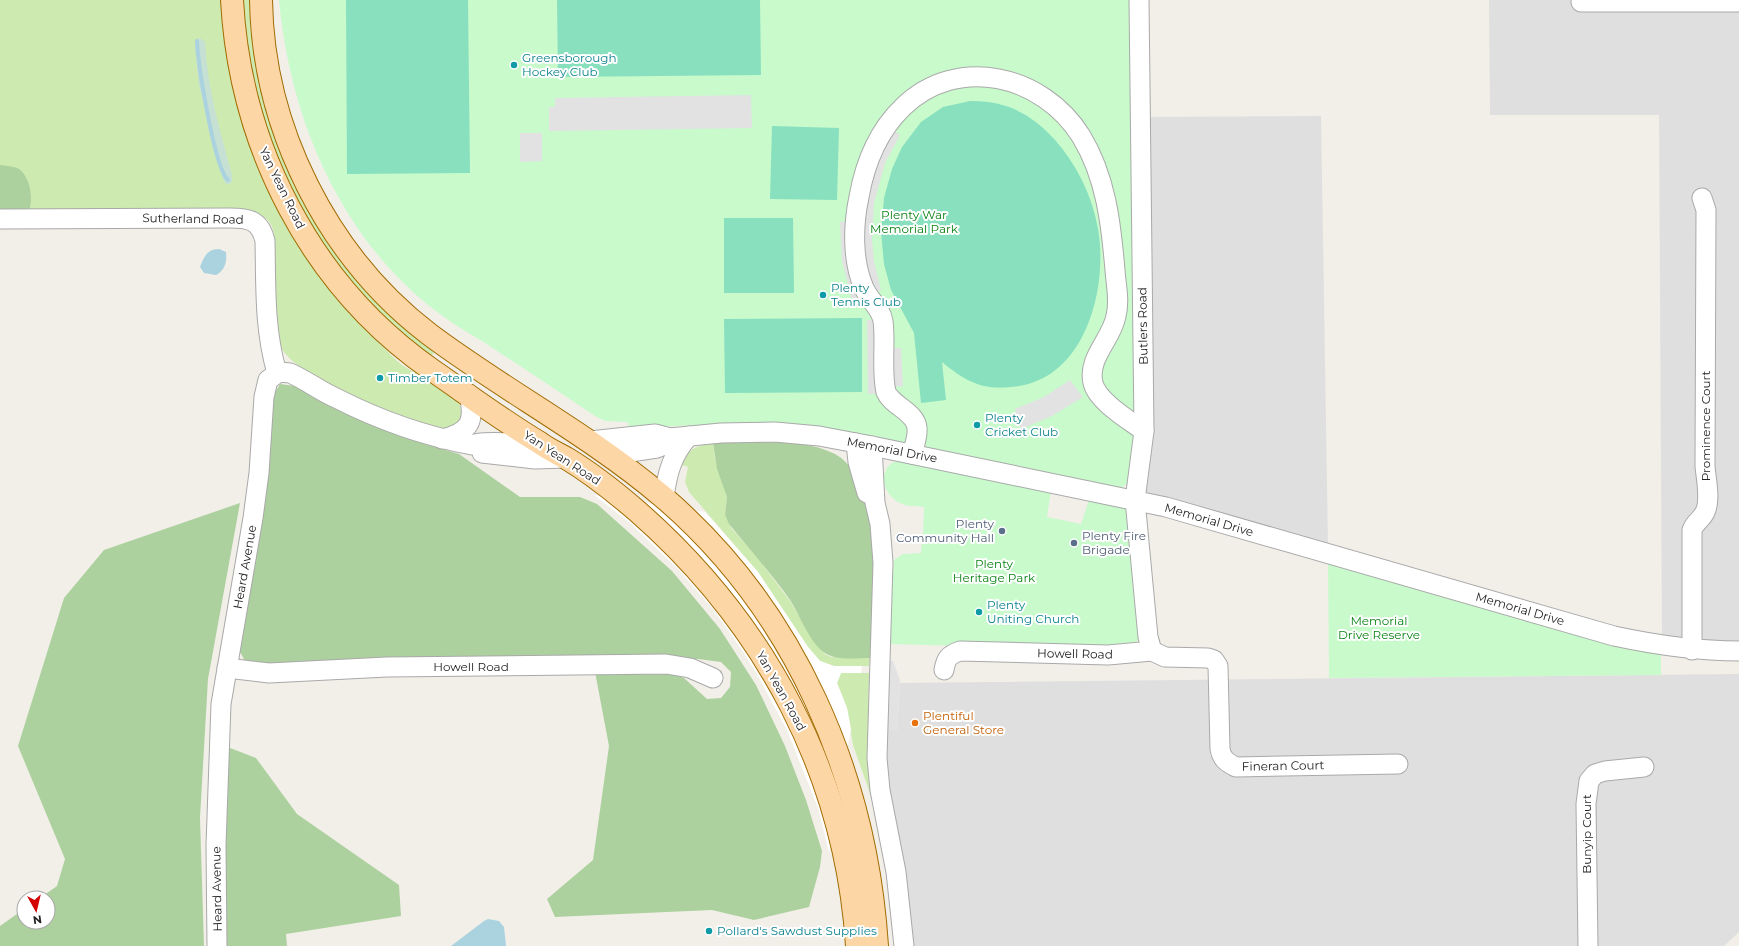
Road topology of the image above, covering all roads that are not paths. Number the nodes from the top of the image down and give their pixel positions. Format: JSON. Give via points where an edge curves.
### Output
{"nodes":[{"id":1,"x":232,"y":0,"type":"edge"},
{"id":2,"x":261,"y":0,"type":"edge"},
{"id":3,"x":1139,"y":0,"type":"edge"},
{"id":4,"x":1581,"y":2,"type":"dead end"},
{"id":5,"x":1739,"y":2,"type":"edge"},
{"id":6,"x":1702,"y":198,"type":"dead end"},
{"id":7,"x":0,"y":219,"type":"edge"},
{"id":8,"x":277,"y":372,"type":"junction"},
{"id":9,"x":468,"y":394,"type":"junction"},
{"id":10,"x":1144,"y":431,"type":"junction"},
{"id":11,"x":689,"y":436,"type":"junction"},
{"id":12,"x":670,"y":438,"type":"junction"},
{"id":13,"x":442,"y":439,"type":"junction"},
{"id":14,"x":590,"y":441,"type":"junction"},
{"id":15,"x":540,"y":444,"type":"junction"},
{"id":16,"x":864,"y":444,"type":"junction"},
{"id":17,"x":472,"y":446,"type":"junction"},
{"id":18,"x":912,"y":454,"type":"junction"},
{"id":19,"x":610,"y":456,"type":"junction"},
{"id":20,"x":566,"y":458,"type":"junction"},
{"id":21,"x":664,"y":498,"type":"junction"},
{"id":22,"x":1135,"y":500,"type":"junction"},
{"id":23,"x":1692,"y":650,"type":"junction"},
{"id":24,"x":1152,"y":651,"type":"junction"},
{"id":25,"x":1739,"y":651,"type":"edge"},
{"id":26,"x":1214,"y":660,"type":"joint"},
{"id":27,"x":227,"y":668,"type":"junction"},
{"id":28,"x":944,"y":670,"type":"dead end"},
{"id":29,"x":713,"y":678,"type":"dead end"},
{"id":30,"x":1398,"y":764,"type":"dead end"},
{"id":31,"x":1644,"y":767,"type":"dead end"},
{"id":32,"x":217,"y":946,"type":"edge"},
{"id":33,"x":856,"y":946,"type":"edge"},
{"id":34,"x":877,"y":946,"type":"edge"},
{"id":35,"x":904,"y":946,"type":"edge"},
{"id":36,"x":1588,"y":946,"type":"edge"}],
"edges":[{"from":1,"to":9,"type":"main road","name":"Yan Yean Road","via":[[240,69],[253,122],[272,174],[294,218],[330,273],[371,318],[413,355]]},
{"from":2,"to":14,"type":"main road","name":"Yan Yean Road","via":[[268,68],[275,100],[295,159],[325,218],[360,268],[400,309],[427,332]]},
{"from":3,"to":10,"type":"street","name":"Butlers Road"},
{"from":4,"to":5,"type":"street"},
{"from":6,"to":23,"type":"street","name":"Prominence Court","via":[[1706,210],[1707,502],[1705,514],[1692,530]]},
{"from":7,"to":8,"type":"street","name":"Sutherland Road","via":[[250,220],[259,226],[265,241],[268,333]]},
{"from":8,"to":13,"type":"street","via":[[290,372],[353,407]]},
{"from":8,"to":27,"type":"street","name":"Heard Avenue","via":[[270,377],[265,388],[253,518]]},
{"from":9,"to":13,"type":"street","via":[[472,413],[470,422],[457,434]]},
{"from":9,"to":15,"type":"main road","name":"Yan Yean Road"},
{"from":10,"to":18,"type":"street","via":[[1105,401],[1093,384],[1094,364],[1115,322],[1118,298],[1106,202],[1097,170],[1086,147],[1064,115],[1029,88],[1000,78],[964,78],[929,89],[909,101],[894,116],[872,153],[858,199],[856,243],[860,276],[883,321],[886,392],[916,424],[917,436]]},
{"from":10,"to":22,"type":"street","name":"Butlers Road"},
{"from":11,"to":12,"type":"street","name":"Memorial Drive"},
{"from":11,"to":16,"type":"street","name":"Memorial Drive","via":[[775,432]]},
{"from":11,"to":21,"type":"street","via":[[676,451],[666,480]]},
{"from":12,"to":14,"type":"street","name":"Memorial Drive","via":[[655,434]]},
{"from":12,"to":19,"type":"street","name":"Memorial Drive","via":[[657,448]]},
{"from":13,"to":17,"type":"street"},
{"from":14,"to":15,"type":"main road","name":"Memorial Drive"},
{"from":14,"to":19,"type":"main road","name":"Yan Yean Road"},
{"from":15,"to":17,"type":"street","via":[[486,441]]},
{"from":15,"to":20,"type":"main road","name":"Yan Yean Road"},
{"from":16,"to":18,"type":"street","name":"Memorial Drive"},
{"from":16,"to":35,"type":"street","via":[[858,462],[866,492],[875,503],[884,563],[876,758],[896,872]]},
{"from":17,"to":20,"type":"street","via":[[484,454],[535,459]]},
{"from":18,"to":22,"type":"street","name":"Memorial Drive"},
{"from":19,"to":20,"type":"main road"},
{"from":19,"to":21,"type":"main road","name":"Yan Yean Road"},
{"from":20,"to":33,"type":"main road","name":"Yan Yean Road","via":[[635,510],[680,550],[734,614],[776,677],[807,737],[831,804],[848,875]]},
{"from":21,"to":34,"type":"main road","name":"Yan Yean Road","via":[[719,552],[757,600],[787,647],[821,711],[851,789],[866,848]]},
{"from":22,"to":23,"type":"street","name":"Memorial Drive","via":[[1614,636]]},
{"from":22,"to":24,"type":"street","name":"Butlers Road","via":[[1148,637]]},
{"from":23,"to":25,"type":"street","name":"Memorial Drive"},
{"from":24,"to":26,"type":"street","name":"Howell Road","via":[[1165,657]]},
{"from":24,"to":28,"type":"street","name":"Howell Road","via":[[1108,655],[960,651],[951,654],[946,660]]},
{"from":26,"to":30,"type":"street","name":"Fineran Court","via":[[1219,672],[1220,749],[1227,763],[1236,766]]},
{"from":27,"to":29,"type":"street","name":"Howell Road","via":[[269,672],[387,667],[666,664],[690,668]]},
{"from":27,"to":32,"type":"street","name":"Heard Avenue","via":[[222,704],[216,845]]},
{"from":31,"to":36,"type":"street","name":"Bunyip Court","via":[[1604,771],[1595,774],[1589,781],[1586,804]]}]}
